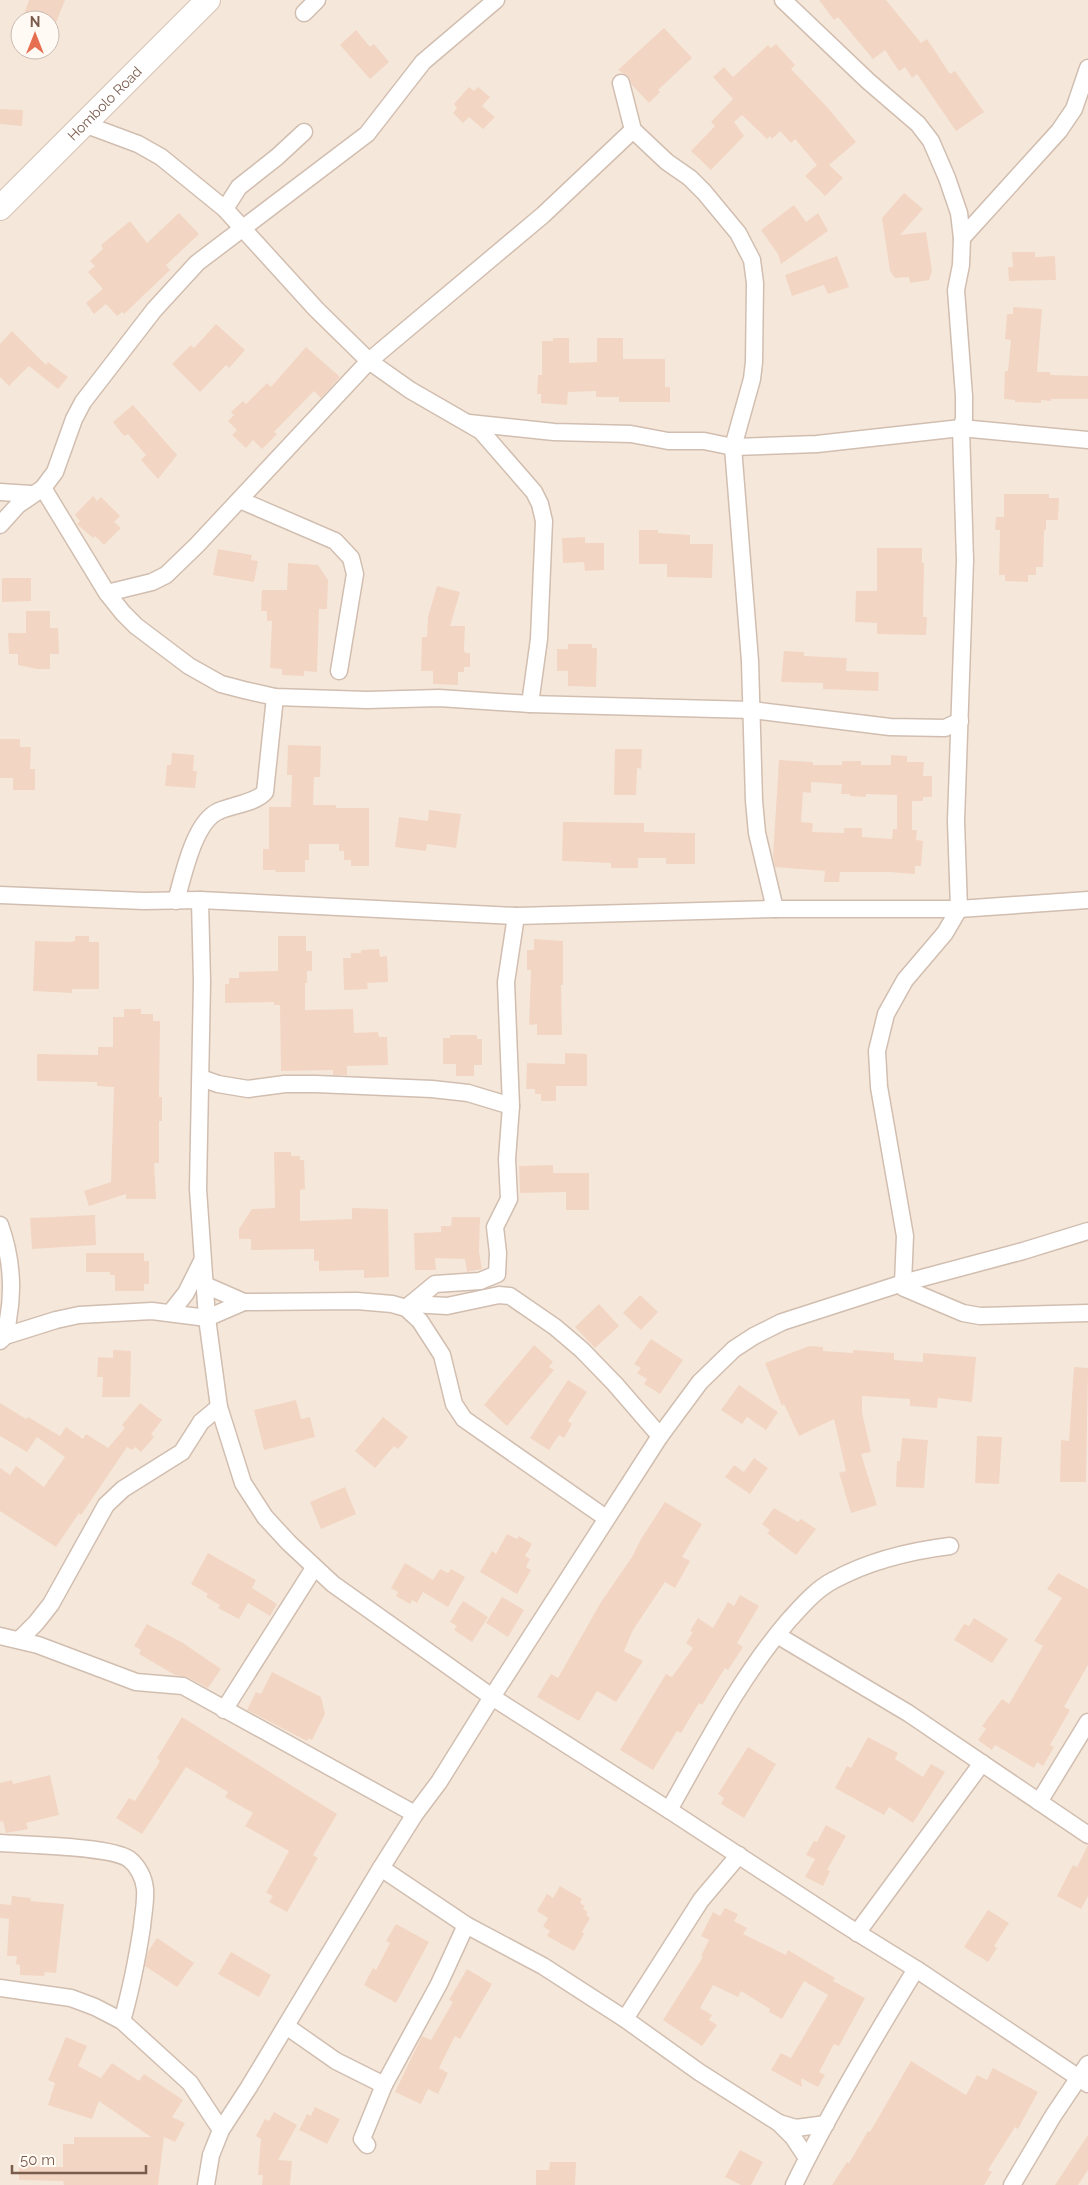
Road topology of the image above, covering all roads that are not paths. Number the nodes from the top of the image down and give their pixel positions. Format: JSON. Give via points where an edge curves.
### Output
{"nodes":[{"id":1,"x":208,"y":0,"type":"edge"},
{"id":2,"x":317,"y":0,"type":"edge"},
{"id":3,"x":496,"y":0,"type":"edge"},
{"id":4,"x":783,"y":0,"type":"edge"},
{"id":5,"x":304,"y":14,"type":"dead end"},
{"id":6,"x":1088,"y":68,"type":"edge"},
{"id":7,"x":621,"y":83,"type":"dead end"},
{"id":8,"x":84,"y":124,"type":"junction"},
{"id":9,"x":634,"y":130,"type":"junction"},
{"id":10,"x":304,"y":132,"type":"dead end"},
{"id":11,"x":0,"y":208,"type":"edge"},
{"id":12,"x":225,"y":209,"type":"junction"},
{"id":13,"x":243,"y":229,"type":"junction"},
{"id":14,"x":962,"y":238,"type":"junction"},
{"id":15,"x":369,"y":361,"type":"junction"},
{"id":16,"x":467,"y":423,"type":"junction"},
{"id":17,"x":960,"y":428,"type":"junction"},
{"id":18,"x":1088,"y":440,"type":"edge"},
{"id":19,"x":733,"y":447,"type":"junction"},
{"id":20,"x":37,"y":491,"type":"junction"},
{"id":21,"x":0,"y":492,"type":"edge"},
{"id":22,"x":240,"y":500,"type":"junction"},
{"id":23,"x":0,"y":525,"type":"edge"},
{"id":24,"x":107,"y":593,"type":"junction"},
{"id":25,"x":339,"y":671,"type":"dead end"},
{"id":26,"x":275,"y":697,"type":"junction"},
{"id":27,"x":530,"y":704,"type":"junction"},
{"id":28,"x":752,"y":710,"type":"junction"},
{"id":29,"x":960,"y":721,"type":"junction"},
{"id":30,"x":0,"y":894,"type":"edge"},
{"id":31,"x":176,"y":900,"type":"junction"},
{"id":32,"x":200,"y":900,"type":"junction"},
{"id":33,"x":1088,"y":900,"type":"edge"},
{"id":34,"x":775,"y":909,"type":"junction"},
{"id":35,"x":959,"y":909,"type":"junction"},
{"id":36,"x":516,"y":916,"type":"junction"},
{"id":37,"x":201,"y":1078,"type":"junction"},
{"id":38,"x":511,"y":1106,"type":"junction"},
{"id":39,"x":0,"y":1225,"type":"edge"},
{"id":40,"x":1088,"y":1231,"type":"edge"},
{"id":41,"x":202,"y":1262,"type":"junction"},
{"id":42,"x":205,"y":1285,"type":"junction"},
{"id":43,"x":903,"y":1286,"type":"junction"},
{"id":44,"x":244,"y":1302,"type":"junction"},
{"id":45,"x":409,"y":1306,"type":"junction"},
{"id":46,"x":171,"y":1312,"type":"junction"},
{"id":47,"x":1088,"y":1313,"type":"edge"},
{"id":48,"x":207,"y":1318,"type":"junction"},
{"id":49,"x":3,"y":1339,"type":"edge"},
{"id":50,"x":219,"y":1407,"type":"junction"},
{"id":51,"x":660,"y":1436,"type":"junction"},
{"id":52,"x":606,"y":1518,"type":"junction"},
{"id":53,"x":950,"y":1546,"type":"dead end"},
{"id":54,"x":314,"y":1568,"type":"junction"},
{"id":55,"x":776,"y":1634,"type":"junction"},
{"id":56,"x":0,"y":1636,"type":"edge"},
{"id":57,"x":19,"y":1640,"type":"junction"},
{"id":58,"x":492,"y":1697,"type":"junction"},
{"id":59,"x":224,"y":1710,"type":"junction"},
{"id":60,"x":1088,"y":1722,"type":"edge"},
{"id":61,"x":982,"y":1763,"type":"junction"},
{"id":62,"x":1039,"y":1802,"type":"junction"},
{"id":63,"x":669,"y":1810,"type":"junction"},
{"id":64,"x":415,"y":1814,"type":"junction"},
{"id":65,"x":1088,"y":1835,"type":"edge"},
{"id":66,"x":0,"y":1843,"type":"edge"},
{"id":67,"x":739,"y":1856,"type":"junction"},
{"id":68,"x":381,"y":1868,"type":"junction"},
{"id":69,"x":466,"y":1925,"type":"junction"},
{"id":70,"x":857,"y":1933,"type":"junction"},
{"id":71,"x":916,"y":1969,"type":"junction"},
{"id":72,"x":0,"y":1988,"type":"edge"},
{"id":73,"x":625,"y":2020,"type":"junction"},
{"id":74,"x":122,"y":2021,"type":"junction"},
{"id":75,"x":286,"y":2026,"type":"junction"},
{"id":76,"x":1088,"y":2064,"type":"edge"},
{"id":77,"x":1084,"y":2081,"type":"edge"},
{"id":78,"x":384,"y":2085,"type":"junction"},
{"id":79,"x":779,"y":2123,"type":"junction"},
{"id":80,"x":826,"y":2124,"type":"junction"},
{"id":81,"x":222,"y":2130,"type":"junction"},
{"id":82,"x":367,"y":2145,"type":"dead end"},
{"id":83,"x":807,"y":2158,"type":"junction"},
{"id":84,"x":206,"y":2185,"type":"edge"},
{"id":85,"x":794,"y":2185,"type":"edge"},
{"id":86,"x":1012,"y":2185,"type":"edge"}],
"edges":[{"from":1,"to":8,"type":"street","name":"Hombolo Road"},
{"from":2,"to":5,"type":"street"},
{"from":3,"to":13,"type":"street","via":[[423,62],[367,134]]},
{"from":4,"to":14,"type":"street","via":[[918,124],[931,141],[959,213]]},
{"from":6,"to":14,"type":"street","via":[[1074,109],[1058,131]]},
{"from":7,"to":9,"type":"street"},
{"from":8,"to":11,"type":"street","name":"Hombolo Road"},
{"from":8,"to":12,"type":"street","via":[[138,144],[161,157]]},
{"from":9,"to":15,"type":"street","via":[[543,215]]},
{"from":9,"to":19,"type":"street","via":[[704,192],[738,233],[752,260],[755,283],[754,362]]},
{"from":10,"to":12,"type":"street","via":[[239,187]]},
{"from":12,"to":13,"type":"street"},
{"from":13,"to":15,"type":"street"},
{"from":13,"to":20,"type":"street","via":[[197,264],[154,310],[83,402],[55,472]]},
{"from":14,"to":17,"type":"street","via":[[956,290],[964,396],[964,419]]},
{"from":15,"to":16,"type":"street","via":[[410,390]]},
{"from":15,"to":22,"type":"street"},
{"from":16,"to":19,"type":"street","via":[[554,432],[631,434]]},
{"from":16,"to":27,"type":"street","via":[[481,431],[525,479],[540,504],[544,521],[539,639]]},
{"from":17,"to":18,"type":"street"},
{"from":17,"to":19,"type":"street","via":[[817,444]]},
{"from":17,"to":29,"type":"street","via":[[965,560]]},
{"from":19,"to":28,"type":"street"},
{"from":20,"to":21,"type":"street"},
{"from":20,"to":23,"type":"street"},
{"from":20,"to":24,"type":"street"},
{"from":22,"to":24,"type":"street","via":[[166,575],[152,582]]},
{"from":22,"to":25,"type":"street","via":[[334,541],[351,558],[355,574]]},
{"from":24,"to":26,"type":"street","via":[[136,626],[189,666],[222,684]]},
{"from":26,"to":27,"type":"street","via":[[439,698]]},
{"from":26,"to":31,"type":"street","via":[[264,794],[216,812],[207,821],[192,850]]},
{"from":27,"to":28,"type":"street"},
{"from":28,"to":29,"type":"street","via":[[890,727],[945,728]]},
{"from":28,"to":34,"type":"street","via":[[757,833]]},
{"from":29,"to":35,"type":"street","via":[[956,821]]},
{"from":30,"to":31,"type":"street"},
{"from":31,"to":32,"type":"street"},
{"from":32,"to":36,"type":"street"},
{"from":32,"to":37,"type":"street"},
{"from":33,"to":35,"type":"street"},
{"from":34,"to":35,"type":"street"},
{"from":34,"to":36,"type":"street"},
{"from":35,"to":43,"type":"street","via":[[945,933],[905,980],[886,1014],[876,1051],[879,1087],[905,1236]]},
{"from":36,"to":38,"type":"street","via":[[506,982]]},
{"from":37,"to":38,"type":"street","via":[[248,1090],[285,1084],[432,1089],[468,1093]]},
{"from":37,"to":41,"type":"street","via":[[198,1189]]},
{"from":38,"to":45,"type":"street","via":[[507,1159],[509,1199],[495,1227],[497,1274],[480,1281],[435,1284]]},
{"from":39,"to":49,"type":"street","via":[[12,1280],[12,1302]]},
{"from":40,"to":43,"type":"street"},
{"from":41,"to":42,"type":"street"},
{"from":41,"to":46,"type":"street","via":[[186,1293]]},
{"from":42,"to":44,"type":"street"},
{"from":42,"to":48,"type":"street"},
{"from":43,"to":47,"type":"street","via":[[971,1315]]},
{"from":43,"to":51,"type":"street","via":[[782,1322],[754,1336],[734,1349],[700,1382]]},
{"from":44,"to":45,"type":"street","via":[[357,1301]]},
{"from":44,"to":48,"type":"street"},
{"from":45,"to":51,"type":"street","via":[[447,1306],[499,1295],[510,1296],[582,1350]]},
{"from":45,"to":52,"type":"street","via":[[446,1362],[454,1404],[464,1419]]},
{"from":46,"to":48,"type":"street"},
{"from":46,"to":49,"type":"street","via":[[79,1314]]},
{"from":48,"to":50,"type":"street"},
{"from":50,"to":54,"type":"street","via":[[242,1483],[265,1517]]},
{"from":50,"to":57,"type":"street","via":[[201,1422],[182,1452],[123,1489],[106,1505],[51,1604]]},
{"from":51,"to":52,"type":"street"},
{"from":52,"to":58,"type":"street"},
{"from":53,"to":55,"type":"street","via":[[891,1556],[832,1580]]},
{"from":54,"to":58,"type":"street"},
{"from":54,"to":59,"type":"street"},
{"from":55,"to":61,"type":"street","via":[[908,1712]]},
{"from":55,"to":63,"type":"street","via":[[749,1672]]},
{"from":56,"to":57,"type":"street"},
{"from":57,"to":59,"type":"street","via":[[136,1682],[183,1686]]},
{"from":58,"to":63,"type":"street"},
{"from":58,"to":64,"type":"street"},
{"from":59,"to":64,"type":"street"},
{"from":60,"to":62,"type":"street"},
{"from":61,"to":62,"type":"street"},
{"from":61,"to":70,"type":"street"},
{"from":62,"to":65,"type":"street"},
{"from":63,"to":67,"type":"street"},
{"from":64,"to":68,"type":"street"},
{"from":66,"to":74,"type":"street","via":[[111,1853],[128,1858],[140,1873],[145,1903],[132,1987]]},
{"from":67,"to":70,"type":"street"},
{"from":67,"to":73,"type":"street","via":[[701,1900]]},
{"from":68,"to":69,"type":"street"},
{"from":68,"to":75,"type":"street"},
{"from":69,"to":73,"type":"street","via":[[543,1966]]},
{"from":69,"to":78,"type":"street","via":[[439,1984]]},
{"from":70,"to":71,"type":"street"},
{"from":71,"to":77,"type":"street"},
{"from":71,"to":80,"type":"street"},
{"from":72,"to":74,"type":"street","via":[[71,1998]]},
{"from":73,"to":79,"type":"street"},
{"from":74,"to":81,"type":"street","via":[[190,2083]]},
{"from":75,"to":78,"type":"street","via":[[336,2061]]},
{"from":75,"to":81,"type":"street"},
{"from":76,"to":77,"type":"street"},
{"from":77,"to":86,"type":"street","via":[[1053,2116]]},
{"from":78,"to":82,"type":"street","via":[[362,2139]]},
{"from":79,"to":80,"type":"street","via":[[796,2128]]},
{"from":79,"to":83,"type":"street","via":[[794,2137]]},
{"from":80,"to":83,"type":"street"},
{"from":81,"to":84,"type":"street","via":[[211,2155]]},
{"from":83,"to":85,"type":"street"}]}
